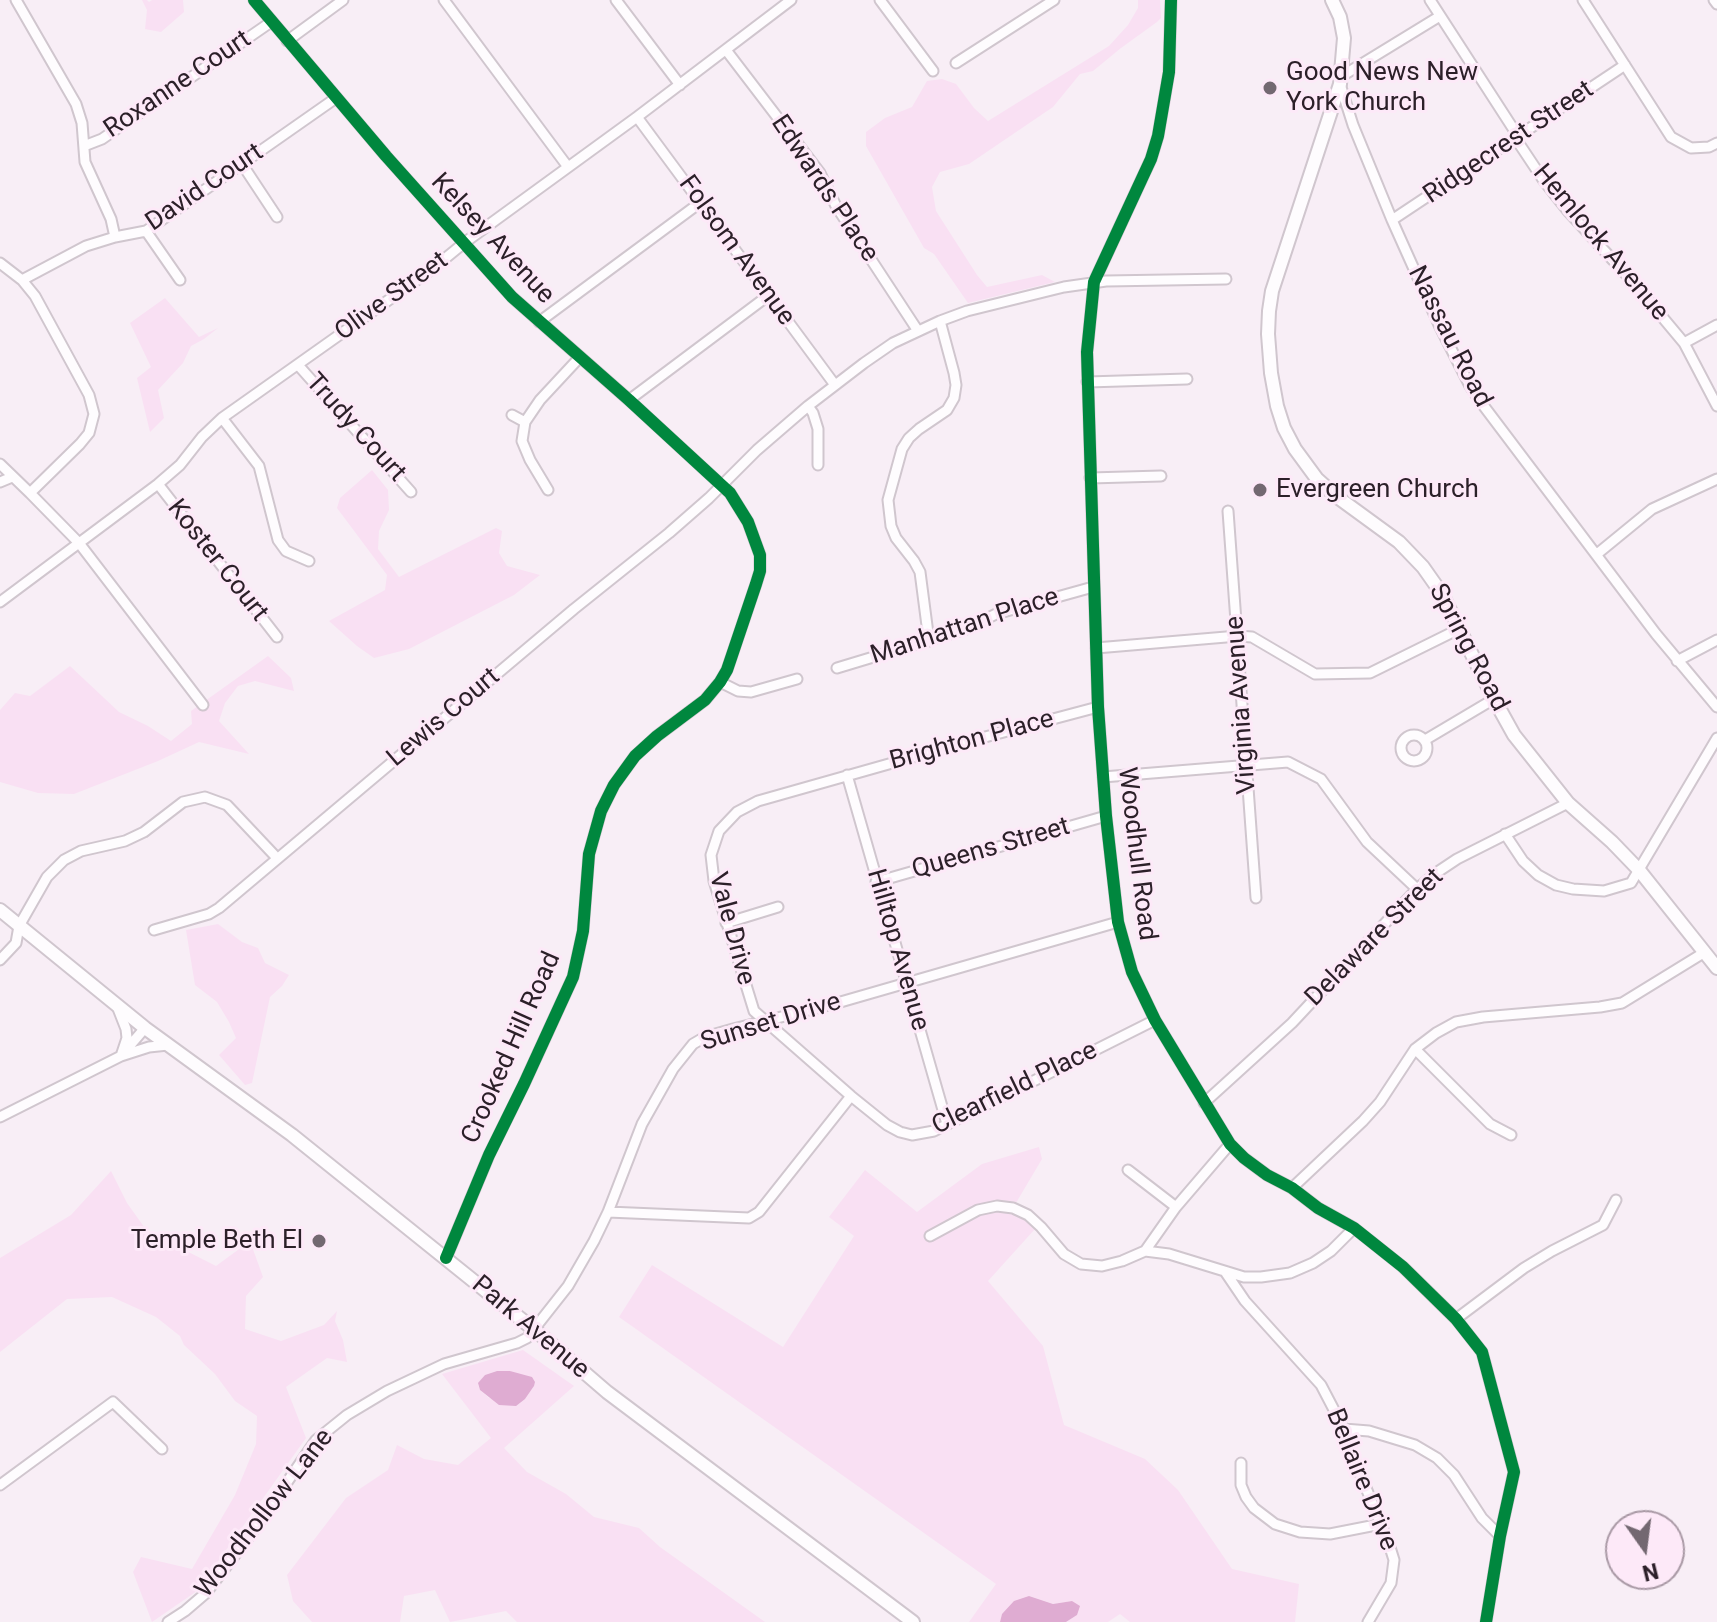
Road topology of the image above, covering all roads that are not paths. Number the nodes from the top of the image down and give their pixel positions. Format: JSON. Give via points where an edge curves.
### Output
{"nodes":[{"id":1,"x":16,"y":0,"type":"edge"},
{"id":2,"x":254,"y":0,"type":"edge"},
{"id":3,"x":343,"y":0,"type":"edge"},
{"id":4,"x":444,"y":0,"type":"edge"},
{"id":5,"x":616,"y":0,"type":"edge"},
{"id":6,"x":790,"y":0,"type":"edge"},
{"id":7,"x":880,"y":0,"type":"edge"},
{"id":8,"x":1054,"y":0,"type":"edge"},
{"id":9,"x":1171,"y":0,"type":"edge"},
{"id":10,"x":1332,"y":0,"type":"edge"},
{"id":11,"x":1430,"y":0,"type":"edge"},
{"id":12,"x":1598,"y":0,"type":"edge"},
{"id":13,"x":1585,"y":3,"type":"edge"},
{"id":14,"x":1440,"y":16,"type":"junction"},
{"id":15,"x":271,"y":22,"type":"junction"},
{"id":16,"x":287,"y":41,"type":"junction"},
{"id":17,"x":726,"y":50,"type":"junction"},
{"id":18,"x":956,"y":63,"type":"dead end"},
{"id":19,"x":1625,"y":65,"type":"junction"},
{"id":20,"x":933,"y":71,"type":"dead end"},
{"id":21,"x":1341,"y":80,"type":"junction"},
{"id":22,"x":680,"y":85,"type":"junction"},
{"id":23,"x":336,"y":98,"type":"junction"},
{"id":24,"x":637,"y":117,"type":"junction"},
{"id":25,"x":1517,"y":137,"type":"junction"},
{"id":26,"x":1717,"y":143,"type":"edge"},
{"id":27,"x":84,"y":146,"type":"junction"},
{"id":28,"x":242,"y":164,"type":"junction"},
{"id":29,"x":568,"y":167,"type":"junction"},
{"id":30,"x":701,"y":202,"type":"junction"},
{"id":31,"x":277,"y":217,"type":"dead end"},
{"id":32,"x":1392,"y":220,"type":"junction"},
{"id":33,"x":146,"y":231,"type":"junction"},
{"id":34,"x":115,"y":237,"type":"junction"},
{"id":35,"x":464,"y":243,"type":"junction"},
{"id":36,"x":0,"y":263,"type":"edge"},
{"id":37,"x":1226,"y":279,"type":"dead end"},
{"id":38,"x":22,"y":280,"type":"junction"},
{"id":39,"x":180,"y":280,"type":"dead end"},
{"id":40,"x":1094,"y":282,"type":"junction"},
{"id":41,"x":769,"y":295,"type":"junction"},
{"id":42,"x":940,"y":321,"type":"junction"},
{"id":43,"x":539,"y":322,"type":"junction"},
{"id":44,"x":1717,"y":325,"type":"edge"},
{"id":45,"x":918,"y":331,"type":"junction"},
{"id":46,"x":1684,"y":343,"type":"junction"},
{"id":47,"x":580,"y":357,"type":"junction"},
{"id":48,"x":298,"y":365,"type":"junction"},
{"id":49,"x":1187,"y":379,"type":"dead end"},
{"id":50,"x":1087,"y":382,"type":"junction"},
{"id":51,"x":835,"y":385,"type":"junction"},
{"id":52,"x":629,"y":400,"type":"junction"},
{"id":53,"x":808,"y":406,"type":"junction"},
{"id":54,"x":1717,"y":406,"type":"edge"},
{"id":55,"x":512,"y":415,"type":"dead end"},
{"id":56,"x":222,"y":418,"type":"junction"},
{"id":57,"x":525,"y":422,"type":"junction"},
{"id":58,"x":0,"y":464,"type":"edge"},
{"id":59,"x":818,"y":465,"type":"dead end"},
{"id":60,"x":1161,"y":476,"type":"dead end"},
{"id":61,"x":12,"y":477,"type":"junction"},
{"id":62,"x":1090,"y":478,"type":"junction"},
{"id":63,"x":1717,"y":479,"type":"edge"},
{"id":64,"x":0,"y":482,"type":"edge"},
{"id":65,"x":158,"y":484,"type":"junction"},
{"id":66,"x":722,"y":484,"type":"junction"},
{"id":67,"x":548,"y":490,"type":"dead end"},
{"id":68,"x":411,"y":492,"type":"dead end"},
{"id":69,"x":30,"y":493,"type":"junction"},
{"id":70,"x":1228,"y":511,"type":"dead end"},
{"id":71,"x":79,"y":543,"type":"junction"},
{"id":72,"x":1597,"y":554,"type":"junction"},
{"id":73,"x":309,"y":561,"type":"dead end"},
{"id":74,"x":1093,"y":587,"type":"junction"},
{"id":75,"x":0,"y":602,"type":"edge"},
{"id":76,"x":1459,"y":629,"type":"junction"},
{"id":77,"x":1238,"y":636,"type":"junction"},
{"id":78,"x":277,"y":637,"type":"dead end"},
{"id":79,"x":1717,"y":640,"type":"edge"},
{"id":80,"x":929,"y":641,"type":"junction"},
{"id":81,"x":1096,"y":648,"type":"junction"},
{"id":82,"x":1677,"y":661,"type":"junction"},
{"id":83,"x":837,"y":668,"type":"dead end"},
{"id":84,"x":797,"y":679,"type":"dead end"},
{"id":85,"x":720,"y":682,"type":"junction"},
{"id":86,"x":1494,"y":699,"type":"junction"},
{"id":87,"x":203,"y":705,"type":"dead end"},
{"id":88,"x":1098,"y":707,"type":"junction"},
{"id":89,"x":1717,"y":707,"type":"edge"},
{"id":90,"x":1717,"y":738,"type":"edge"},
{"id":91,"x":1425,"y":740,"type":"dead end"},
{"id":92,"x":1247,"y":765,"type":"junction"},
{"id":93,"x":847,"y":775,"type":"junction"},
{"id":94,"x":1103,"y":777,"type":"junction"},
{"id":95,"x":1568,"y":803,"type":"junction"},
{"id":96,"x":1106,"y":816,"type":"junction"},
{"id":97,"x":1505,"y":834,"type":"junction"},
{"id":98,"x":277,"y":858,"type":"junction"},
{"id":99,"x":1639,"y":870,"type":"junction"},
{"id":100,"x":876,"y":882,"type":"junction"},
{"id":101,"x":1417,"y":889,"type":"junction"},
{"id":102,"x":1256,"y":898,"type":"dead end"},
{"id":103,"x":778,"y":907,"type":"dead end"},
{"id":104,"x":0,"y":910,"type":"edge"},
{"id":105,"x":1118,"y":922,"type":"junction"},
{"id":106,"x":726,"y":923,"type":"junction"},
{"id":107,"x":19,"y":926,"type":"junction"},
{"id":108,"x":154,"y":930,"type":"dead end"},
{"id":109,"x":1705,"y":952,"type":"junction"},
{"id":110,"x":0,"y":960,"type":"edge"},
{"id":111,"x":1717,"y":968,"type":"edge"},
{"id":112,"x":907,"y":983,"type":"junction"},
{"id":113,"x":116,"y":1004,"type":"junction"},
{"id":114,"x":1155,"y":1020,"type":"junction"},
{"id":115,"x":766,"y":1021,"type":"junction"},
{"id":116,"x":145,"y":1028,"type":"junction"},
{"id":117,"x":169,"y":1045,"type":"junction"},
{"id":118,"x":1415,"y":1049,"type":"junction"},
{"id":119,"x":121,"y":1056,"type":"junction"},
{"id":120,"x":851,"y":1096,"type":"junction"},
{"id":121,"x":1204,"y":1103,"type":"junction"},
{"id":122,"x":0,"y":1117,"type":"edge"},
{"id":123,"x":947,"y":1124,"type":"junction"},
{"id":124,"x":1511,"y":1135,"type":"dead end"},
{"id":125,"x":1230,"y":1144,"type":"junction"},
{"id":126,"x":1128,"y":1170,"type":"dead end"},
{"id":127,"x":1292,"y":1188,"type":"junction"},
{"id":128,"x":1616,"y":1200,"type":"dead end"},
{"id":129,"x":1176,"y":1207,"type":"junction"},
{"id":130,"x":608,"y":1212,"type":"junction"},
{"id":131,"x":1354,"y":1228,"type":"junction"},
{"id":132,"x":930,"y":1236,"type":"dead end"},
{"id":133,"x":1145,"y":1251,"type":"junction"},
{"id":134,"x":446,"y":1258,"type":"junction"},
{"id":135,"x":1226,"y":1273,"type":"junction"},
{"id":136,"x":1456,"y":1319,"type":"junction"},
{"id":137,"x":534,"y":1330,"type":"junction"},
{"id":138,"x":1344,"y":1429,"type":"junction"},
{"id":139,"x":162,"y":1449,"type":"dead end"},
{"id":140,"x":1241,"y":1463,"type":"dead end"},
{"id":141,"x":0,"y":1485,"type":"edge"},
{"id":142,"x":1381,"y":1524,"type":"junction"},
{"id":143,"x":1500,"y":1536,"type":"junction"},
{"id":144,"x":168,"y":1622,"type":"edge"},
{"id":145,"x":913,"y":1622,"type":"edge"},
{"id":146,"x":1368,"y":1622,"type":"edge"},
{"id":147,"x":1486,"y":1622,"type":"edge"}],
"edges":[{"from":1,"to":27,"type":"street","via":[[76,104]]},
{"from":2,"to":15,"type":"street","name":"Kelsey Avenue"},
{"from":3,"to":16,"type":"street"},
{"from":4,"to":29,"type":"street"},
{"from":5,"to":22,"type":"street"},
{"from":6,"to":17,"type":"street","name":"Olive Street"},
{"from":7,"to":20,"type":"street"},
{"from":8,"to":18,"type":"street"},
{"from":9,"to":40,"type":"street","name":"Woodhull Road","via":[[1169,72],[1158,136]]},
{"from":10,"to":21,"type":"main road","name":"Nassau Road","via":[[1344,38]]},
{"from":11,"to":14,"type":"street","name":"Hemlock Avenue"},
{"from":12,"to":13,"type":"street"},
{"from":13,"to":19,"type":"street"},
{"from":14,"to":21,"type":"street"},
{"from":14,"to":25,"type":"street","name":"Hemlock Avenue"},
{"from":15,"to":16,"type":"street","name":"Kelsey Avenue"},
{"from":15,"to":27,"type":"street","name":"Roxanne Court","via":[[102,139]]},
{"from":16,"to":23,"type":"street","name":"Kelsey Avenue"},
{"from":17,"to":22,"type":"street","name":"Olive Street"},
{"from":17,"to":45,"type":"street","name":"Edwards Place","via":[[820,173]]},
{"from":19,"to":25,"type":"street","name":"Ridgecrest Street"},
{"from":19,"to":26,"type":"street","via":[[1671,137],[1691,148]]},
{"from":21,"to":32,"type":"street","name":"Nassau Road","via":[[1353,125]]},
{"from":21,"to":76,"type":"main road","name":"Spring Road","via":[[1272,291],[1268,334],[1277,406],[1305,465],[1423,567]]},
{"from":22,"to":24,"type":"street","name":"Olive Street"},
{"from":23,"to":28,"type":"street","name":"David Court"},
{"from":23,"to":35,"type":"street","name":"Kelsey Avenue"},
{"from":24,"to":29,"type":"street","name":"Olive Street"},
{"from":24,"to":30,"type":"street","name":"Folsom Avenue"},
{"from":25,"to":32,"type":"street","name":"Ridgecrest Street"},
{"from":25,"to":46,"type":"street","name":"Hemlock Avenue","via":[[1567,210]]},
{"from":27,"to":34,"type":"street","via":[[85,162]]},
{"from":28,"to":31,"type":"street"},
{"from":28,"to":33,"type":"street","name":"David Court"},
{"from":29,"to":35,"type":"street","name":"Olive Street"},
{"from":30,"to":41,"type":"street","name":"Folsom Avenue"},
{"from":30,"to":43,"type":"street"},
{"from":32,"to":72,"type":"street","name":"Nassau Road","via":[[1470,386]]},
{"from":33,"to":34,"type":"street","name":"David Court"},
{"from":33,"to":39,"type":"street"},
{"from":34,"to":38,"type":"street","name":"David Court","via":[[86,246]]},
{"from":35,"to":43,"type":"street","name":"Kelsey Avenue"},
{"from":35,"to":48,"type":"street","name":"Olive Street"},
{"from":36,"to":38,"type":"street"},
{"from":37,"to":40,"type":"street"},
{"from":38,"to":69,"type":"street","via":[[45,313],[94,414],[89,433]]},
{"from":40,"to":42,"type":"street"},
{"from":40,"to":50,"type":"street","name":"Woodhull Road"},
{"from":41,"to":51,"type":"street","name":"Folsom Avenue"},
{"from":41,"to":52,"type":"street"},
{"from":42,"to":45,"type":"street"},
{"from":42,"to":80,"type":"street","via":[[954,373],[954,398],[947,410],[909,438],[888,500],[896,538],[920,572]]},
{"from":43,"to":47,"type":"street","name":"Kelsey Avenue"},
{"from":44,"to":46,"type":"street"},
{"from":45,"to":51,"type":"street"},
{"from":46,"to":54,"type":"street","name":"Hemlock Avenue"},
{"from":47,"to":52,"type":"street","name":"Kelsey Avenue"},
{"from":47,"to":57,"type":"street"},
{"from":48,"to":56,"type":"street","name":"Olive Street"},
{"from":48,"to":68,"type":"street","name":"Trudy Court"},
{"from":49,"to":50,"type":"street"},
{"from":50,"to":62,"type":"street","name":"Woodhull Road"},
{"from":51,"to":53,"type":"street"},
{"from":52,"to":66,"type":"street","name":"Kelsey Avenue"},
{"from":53,"to":59,"type":"street","via":[[818,429]]},
{"from":53,"to":66,"type":"street"},
{"from":55,"to":57,"type":"street"},
{"from":56,"to":65,"type":"street","name":"Olive Street"},
{"from":56,"to":73,"type":"street","via":[[259,466],[278,540],[286,551]]},
{"from":57,"to":67,"type":"street","via":[[522,441]]},
{"from":58,"to":61,"type":"street"},
{"from":60,"to":62,"type":"street"},
{"from":61,"to":64,"type":"street"},
{"from":61,"to":69,"type":"street"},
{"from":62,"to":74,"type":"street","name":"Woodhull Road"},
{"from":63,"to":72,"type":"street","via":[[1652,509]]},
{"from":65,"to":71,"type":"street","name":"Olive Street"},
{"from":65,"to":78,"type":"street","name":"Koster Court"},
{"from":66,"to":85,"type":"street","name":"Crooked Hill Road","via":[[748,522],[760,571]]},
{"from":66,"to":98,"type":"street","name":"Lewis Court"},
{"from":69,"to":71,"type":"street"},
{"from":70,"to":77,"type":"street","name":"Virginia Avenue"},
{"from":71,"to":75,"type":"street","name":"Olive Street"},
{"from":71,"to":87,"type":"street"},
{"from":72,"to":82,"type":"street","name":"Nassau Road"},
{"from":74,"to":80,"type":"street","name":"Manhattan Place","via":[[996,614]]},
{"from":74,"to":81,"type":"street","name":"Woodhull Road"},
{"from":76,"to":77,"type":"street","via":[[1370,673],[1315,674],[1252,637]]},
{"from":76,"to":86,"type":"main road","name":"Spring Road"},
{"from":77,"to":81,"type":"street"},
{"from":77,"to":92,"type":"street","name":"Virginia Avenue"},
{"from":79,"to":82,"type":"street"},
{"from":80,"to":83,"type":"street","name":"Manhattan Place"},
{"from":81,"to":88,"type":"street","name":"Woodhull Road"},
{"from":82,"to":89,"type":"street","name":"Nassau Road"},
{"from":84,"to":85,"type":"street","via":[[751,692]]},
{"from":85,"to":134,"type":"street","name":"Crooked Hill Road","via":[[635,756],[601,811],[589,854],[573,977]]},
{"from":86,"to":91,"type":"street"},
{"from":86,"to":95,"type":"main road","name":"Spring Road","via":[[1514,735]]},
{"from":88,"to":93,"type":"street","name":"Brighton Place"},
{"from":88,"to":94,"type":"street","name":"Woodhull Road"},
{"from":90,"to":99,"type":"street"},
{"from":92,"to":94,"type":"street"},
{"from":92,"to":101,"type":"street","via":[[1288,762],[1321,779],[1367,842]]},
{"from":92,"to":102,"type":"street","name":"Virginia Avenue"},
{"from":93,"to":100,"type":"street","name":"Hilltop Avenue"},
{"from":93,"to":106,"type":"street","name":"Vale Drive","via":[[758,801],[737,812],[719,831],[711,855]]},
{"from":94,"to":96,"type":"street","name":"Woodhull Road"},
{"from":95,"to":97,"type":"street","name":"Delaware Street"},
{"from":95,"to":99,"type":"main road","name":"Spring Road"},
{"from":96,"to":100,"type":"street","name":"Queens Street"},
{"from":96,"to":105,"type":"street","name":"Woodhull Road"},
{"from":97,"to":99,"type":"street","via":[[1523,861],[1556,885],[1604,891],[1631,883]]},
{"from":97,"to":101,"type":"street","name":"Delaware Street","via":[[1457,859]]},
{"from":98,"to":107,"type":"street","via":[[227,805],[205,797],[183,802],[144,832],[64,860],[47,877]]},
{"from":98,"to":108,"type":"street","name":"Lewis Court","via":[[209,914]]},
{"from":99,"to":109,"type":"main road","name":"Spring Road"},
{"from":100,"to":112,"type":"street","name":"Hilltop Avenue"},
{"from":101,"to":121,"type":"street","name":"Delaware Street","via":[[1292,1023]]},
{"from":103,"to":106,"type":"street"},
{"from":104,"to":107,"type":"main road","name":"Park Avenue"},
{"from":105,"to":112,"type":"street","name":"Sunset Drive"},
{"from":105,"to":114,"type":"street","name":"Woodhull Road","via":[[1132,972]]},
{"from":106,"to":115,"type":"street","name":"Vale Drive","via":[[754,1011]]},
{"from":107,"to":110,"type":"street","via":[[16,943]]},
{"from":107,"to":113,"type":"main road","name":"Park Avenue"},
{"from":109,"to":111,"type":"main road","name":"Spring Road"},
{"from":109,"to":118,"type":"street","via":[[1622,1003],[1456,1022]]},
{"from":112,"to":115,"type":"street","name":"Sunset Drive"},
{"from":112,"to":123,"type":"street","name":"Hilltop Avenue"},
{"from":113,"to":116,"type":"main road","name":"Park Avenue"},
{"from":113,"to":119,"type":"street","via":[[127,1038]]},
{"from":114,"to":121,"type":"street","name":"Woodhull Road"},
{"from":114,"to":123,"type":"street","name":"Clearfield Place"},
{"from":115,"to":120,"type":"street","name":"Clearfield Place"},
{"from":115,"to":130,"type":"street","name":"Sunset Drive","via":[[705,1037],[683,1054],[642,1124]]},
{"from":116,"to":117,"type":"main road","name":"Park Avenue"},
{"from":116,"to":119,"type":"street"},
{"from":117,"to":119,"type":"street"},
{"from":117,"to":134,"type":"main road","name":"Park Avenue"},
{"from":118,"to":124,"type":"street","via":[[1490,1124]]},
{"from":118,"to":127,"type":"street","via":[[1380,1102]]},
{"from":119,"to":122,"type":"street"},
{"from":120,"to":123,"type":"street","name":"Clearfield Place","via":[[900,1132],[923,1134]]},
{"from":120,"to":130,"type":"street","via":[[749,1218]]},
{"from":121,"to":125,"type":"street","name":"Woodhull Road"},
{"from":125,"to":127,"type":"street","name":"Woodhull Road"},
{"from":125,"to":129,"type":"street"},
{"from":126,"to":129,"type":"street"},
{"from":127,"to":131,"type":"street","name":"Woodhull Road"},
{"from":128,"to":136,"type":"street","via":[[1603,1225],[1524,1268]]},
{"from":129,"to":133,"type":"street"},
{"from":130,"to":137,"type":"street","name":"Sunset Drive","via":[[568,1286]]},
{"from":131,"to":135,"type":"street","via":[[1331,1251],[1290,1273]]},
{"from":131,"to":136,"type":"street","name":"Woodhull Road"},
{"from":132,"to":133,"type":"street","via":[[978,1210],[997,1206],[1028,1215],[1064,1254],[1081,1264],[1102,1266]]},
{"from":133,"to":135,"type":"street"},
{"from":134,"to":137,"type":"main road","name":"Park Avenue"},
{"from":135,"to":138,"type":"street","name":"Bellaire Drive","via":[[1321,1385]]},
{"from":136,"to":143,"type":"street","name":"Woodhull Road","via":[[1482,1352],[1514,1472]]},
{"from":137,"to":144,"type":"street","name":"Woodhollow Lane","via":[[517,1343],[444,1364],[347,1415],[316,1440],[206,1593]]},
{"from":137,"to":145,"type":"main road","name":"Park Avenue","via":[[607,1392]]},
{"from":138,"to":142,"type":"street","name":"Bellaire Drive"},
{"from":138,"to":143,"type":"street","via":[[1415,1445],[1437,1458]]},
{"from":139,"to":141,"type":"street","via":[[113,1402]]},
{"from":140,"to":142,"type":"street","via":[[1246,1497],[1275,1524],[1330,1534]]},
{"from":142,"to":146,"type":"street","name":"Bellaire Drive","via":[[1394,1560],[1391,1583]]},
{"from":143,"to":147,"type":"street","name":"Woodhull Road"}]}
